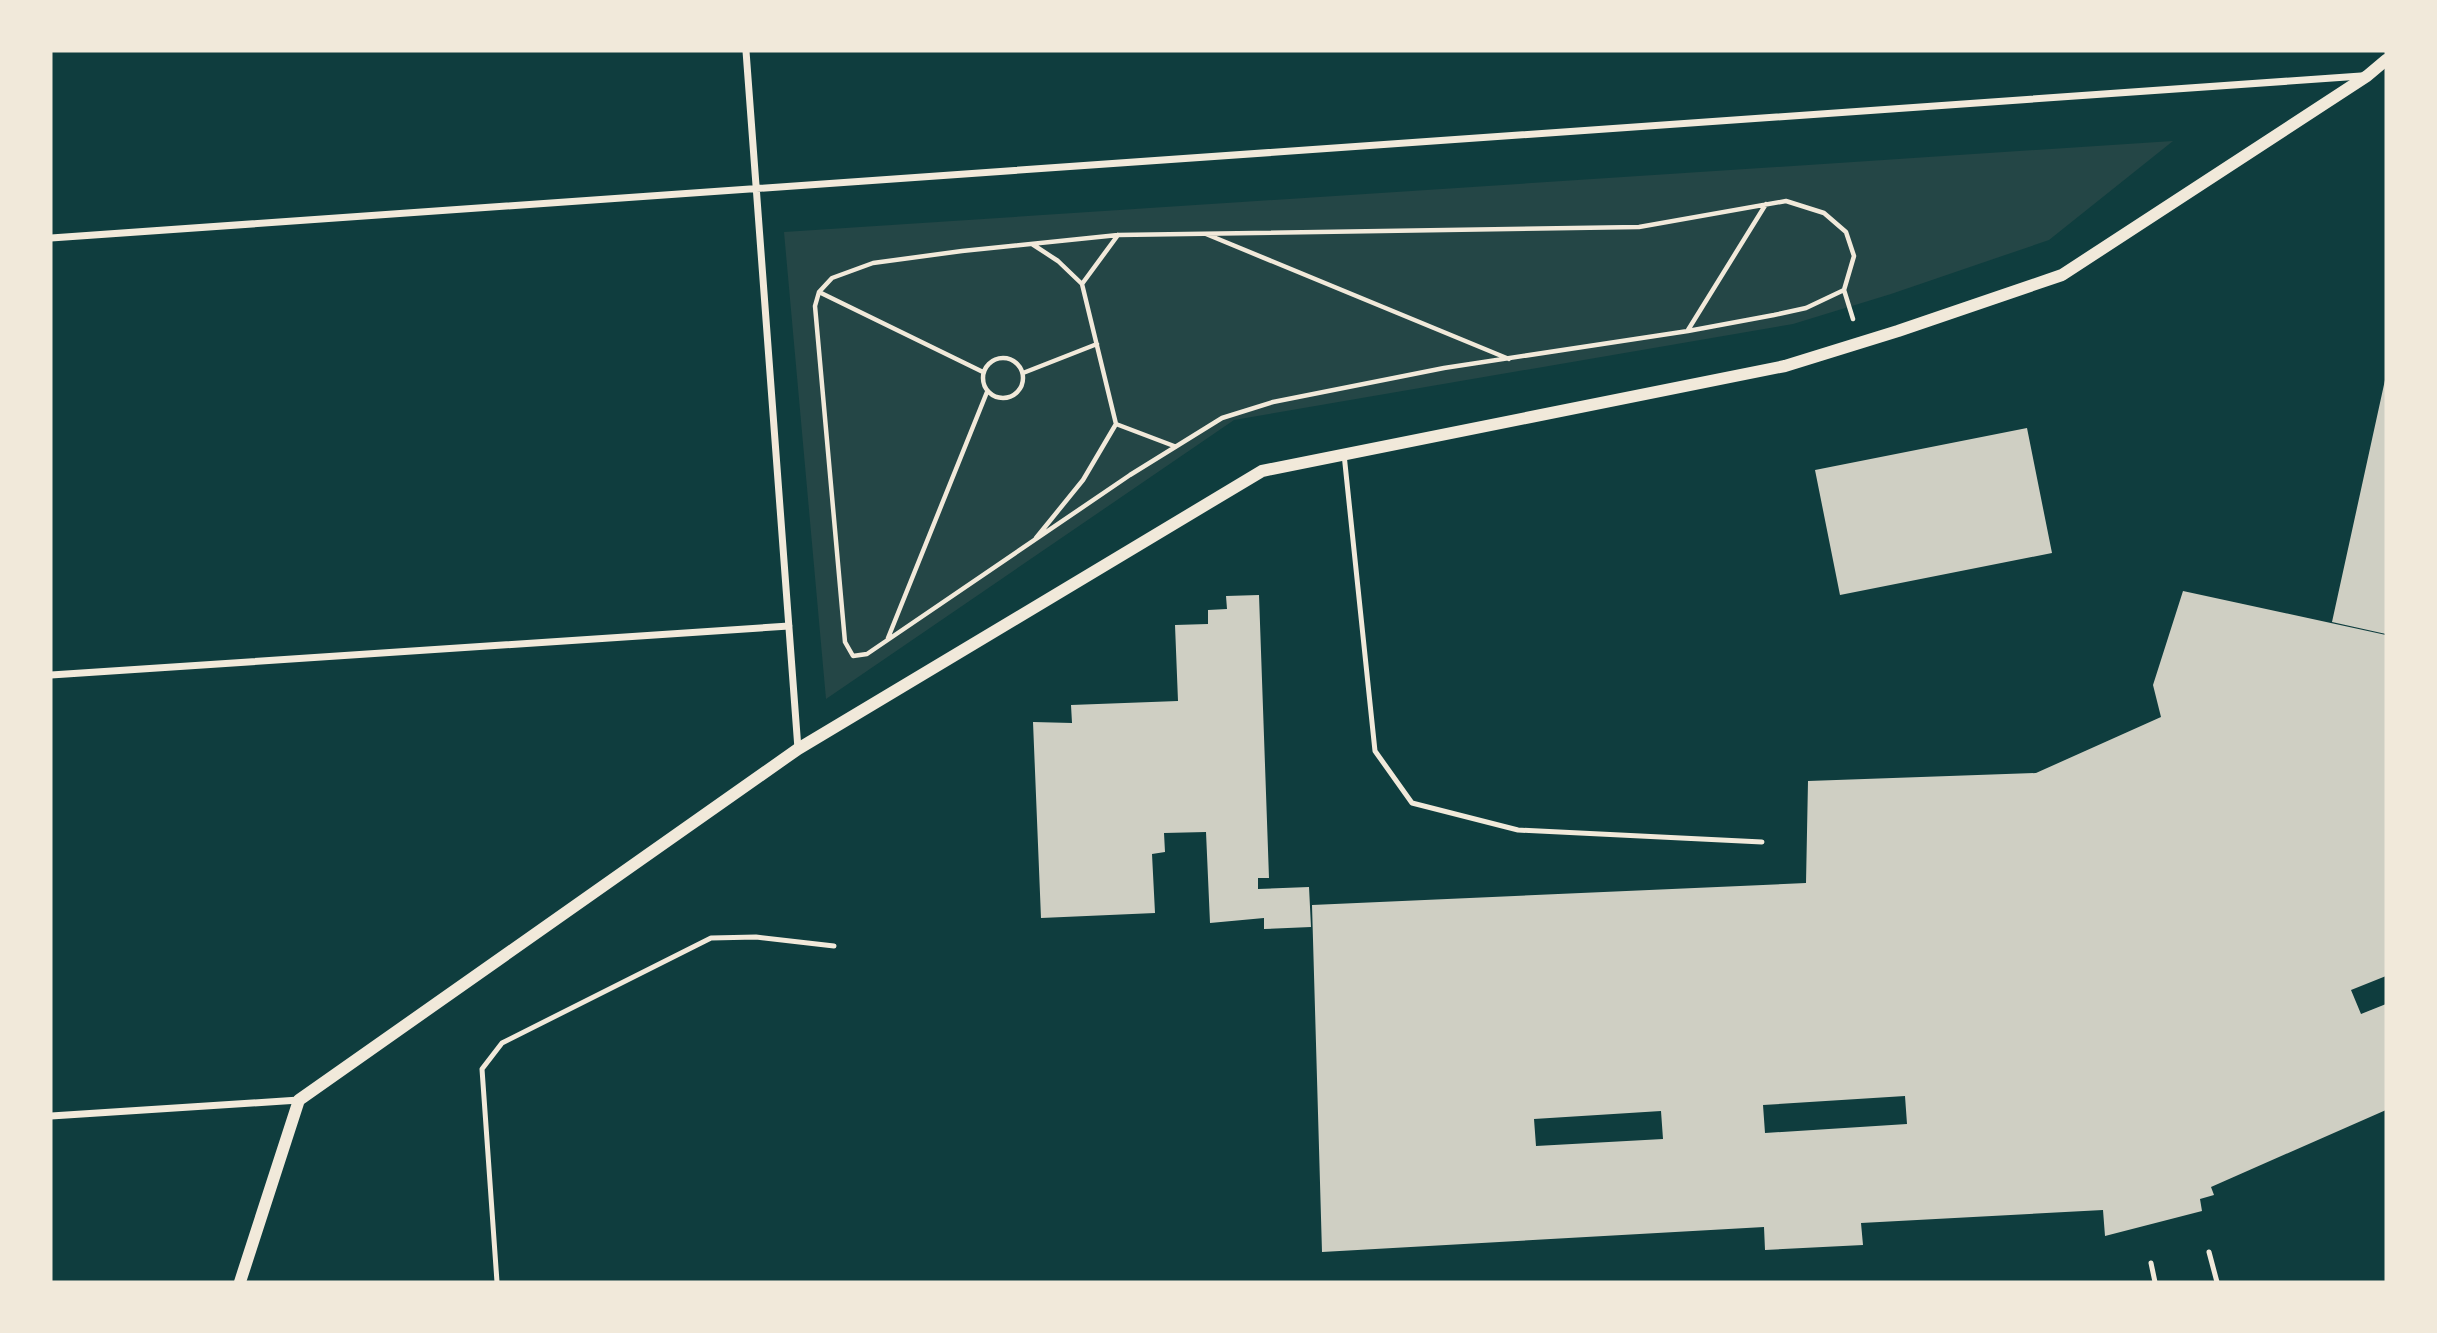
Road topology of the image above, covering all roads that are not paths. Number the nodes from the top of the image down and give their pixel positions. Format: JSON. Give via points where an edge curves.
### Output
{"nodes":[{"id":1,"x":746,"y":51,"type":"edge"},
{"id":2,"x":2386,"y":60,"type":"edge"},
{"id":3,"x":2367,"y":76,"type":"junction"},
{"id":4,"x":756,"y":188,"type":"junction"},
{"id":5,"x":51,"y":238,"type":"edge"},
{"id":6,"x":1344,"y":454,"type":"junction"},
{"id":7,"x":789,"y":626,"type":"junction"},
{"id":8,"x":51,"y":675,"type":"edge"},
{"id":9,"x":798,"y":749,"type":"junction"},
{"id":10,"x":1762,"y":842,"type":"dead end"},
{"id":11,"x":834,"y":946,"type":"dead end"},
{"id":12,"x":299,"y":1100,"type":"junction"},
{"id":13,"x":51,"y":1116,"type":"edge"},
{"id":14,"x":2209,"y":1252,"type":"dead end"},
{"id":15,"x":2151,"y":1263,"type":"dead end"},
{"id":16,"x":240,"y":1282,"type":"edge"},
{"id":17,"x":497,"y":1282,"type":"edge"},
{"id":18,"x":2155,"y":1282,"type":"edge"},
{"id":19,"x":2217,"y":1282,"type":"edge"}],
"edges":[{"from":1,"to":4,"type":"street"},
{"from":2,"to":3,"type":"street"},
{"from":3,"to":4,"type":"street"},
{"from":3,"to":6,"type":"street","via":[[2062,275],[1785,366]]},
{"from":4,"to":5,"type":"street"},
{"from":4,"to":7,"type":"street"},
{"from":6,"to":9,"type":"street","via":[[1262,471]]},
{"from":6,"to":10,"type":"lane","via":[[1375,751],[1412,803],[1518,830]]},
{"from":7,"to":8,"type":"street"},
{"from":7,"to":9,"type":"street"},
{"from":9,"to":12,"type":"street"},
{"from":11,"to":17,"type":"lane","via":[[756,937],[711,938],[502,1043],[482,1069]]},
{"from":12,"to":13,"type":"street"},
{"from":12,"to":16,"type":"street"},
{"from":14,"to":19,"type":"lane"},
{"from":15,"to":18,"type":"lane"}]}
